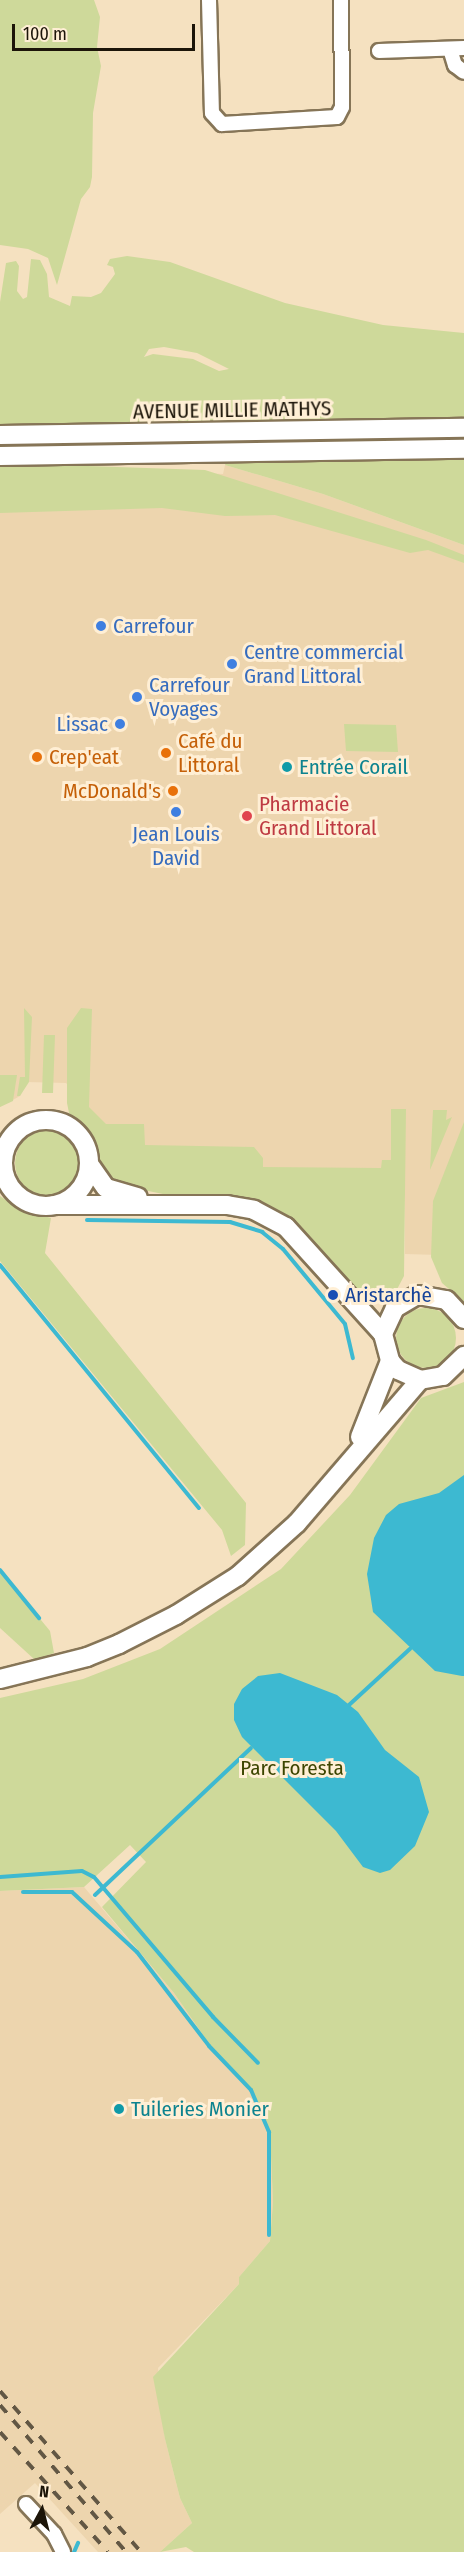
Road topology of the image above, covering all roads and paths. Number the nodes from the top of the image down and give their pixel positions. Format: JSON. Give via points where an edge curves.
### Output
{"nodes":[{"id":1,"x":209,"y":0,"type":"edge"},
{"id":2,"x":341,"y":0,"type":"edge"},
{"id":3,"x":457,"y":49,"type":"edge"},
{"id":4,"x":379,"y":51,"type":"dead end"},
{"id":5,"x":464,"y":72,"type":"edge"},
{"id":6,"x":464,"y":428,"type":"edge"},
{"id":7,"x":0,"y":435,"type":"edge"},
{"id":8,"x":464,"y":448,"type":"edge"},
{"id":9,"x":0,"y":456,"type":"edge"},
{"id":10,"x":6,"y":1137,"type":"edge"},
{"id":11,"x":89,"y":1164,"type":"junction"},
{"id":12,"x":4,"y":1181,"type":"edge"},
{"id":13,"x":181,"y":1204,"type":"junction"},
{"id":14,"x":54,"y":1205,"type":"junction"},
{"id":15,"x":395,"y":1308,"type":"junction"},
{"id":16,"x":360,"y":1311,"type":"junction"},
{"id":17,"x":464,"y":1319,"type":"edge"},
{"id":18,"x":383,"y":1334,"type":"junction"},
{"id":19,"x":464,"y":1356,"type":"edge"},
{"id":20,"x":390,"y":1361,"type":"junction"},
{"id":21,"x":420,"y":1380,"type":"junction"},
{"id":22,"x":348,"y":1462,"type":"junction"},
{"id":23,"x":0,"y":1679,"type":"edge"},
{"id":24,"x":26,"y":2504,"type":"dead end"},
{"id":25,"x":63,"y":2552,"type":"edge"}],
"edges":[{"from":1,"to":2,"type":"street","via":[[212,113],[222,124],[337,117],[342,107]]},
{"from":3,"to":4,"type":"street"},
{"from":3,"to":5,"type":"street","via":[[452,60]]},
{"from":6,"to":7,"type":"street","name":"AVENUE MILLIE MATHYS"},
{"from":8,"to":9,"type":"street","name":"AVENUE MILLIE MATHYS"},
{"from":10,"to":11,"type":"street","via":[[28,1124],[58,1122],[81,1138]]},
{"from":10,"to":12,"type":"street"},
{"from":11,"to":13,"type":"street","via":[[106,1188],[118,1194]]},
{"from":11,"to":14,"type":"street","via":[[79,1191]]},
{"from":12,"to":14,"type":"street","via":[[27,1201]]},
{"from":13,"to":14,"type":"street"},
{"from":13,"to":16,"type":"street","via":[[234,1206],[270,1217],[286,1227]]},
{"from":15,"to":16,"type":"street"},
{"from":15,"to":17,"type":"street","via":[[417,1295],[435,1296],[456,1307]]},
{"from":15,"to":18,"type":"street"},
{"from":16,"to":18,"type":"street"},
{"from":18,"to":20,"type":"street"},
{"from":19,"to":21,"type":"street","via":[[443,1376]]},
{"from":20,"to":21,"type":"street","via":[[408,1376]]},
{"from":20,"to":22,"type":"street","via":[[369,1420]]},
{"from":21,"to":22,"type":"street"},
{"from":22,"to":23,"type":"street","via":[[297,1523],[213,1593],[139,1635],[87,1657]]},
{"from":24,"to":25,"type":"street","via":[[54,2534]]}]}
